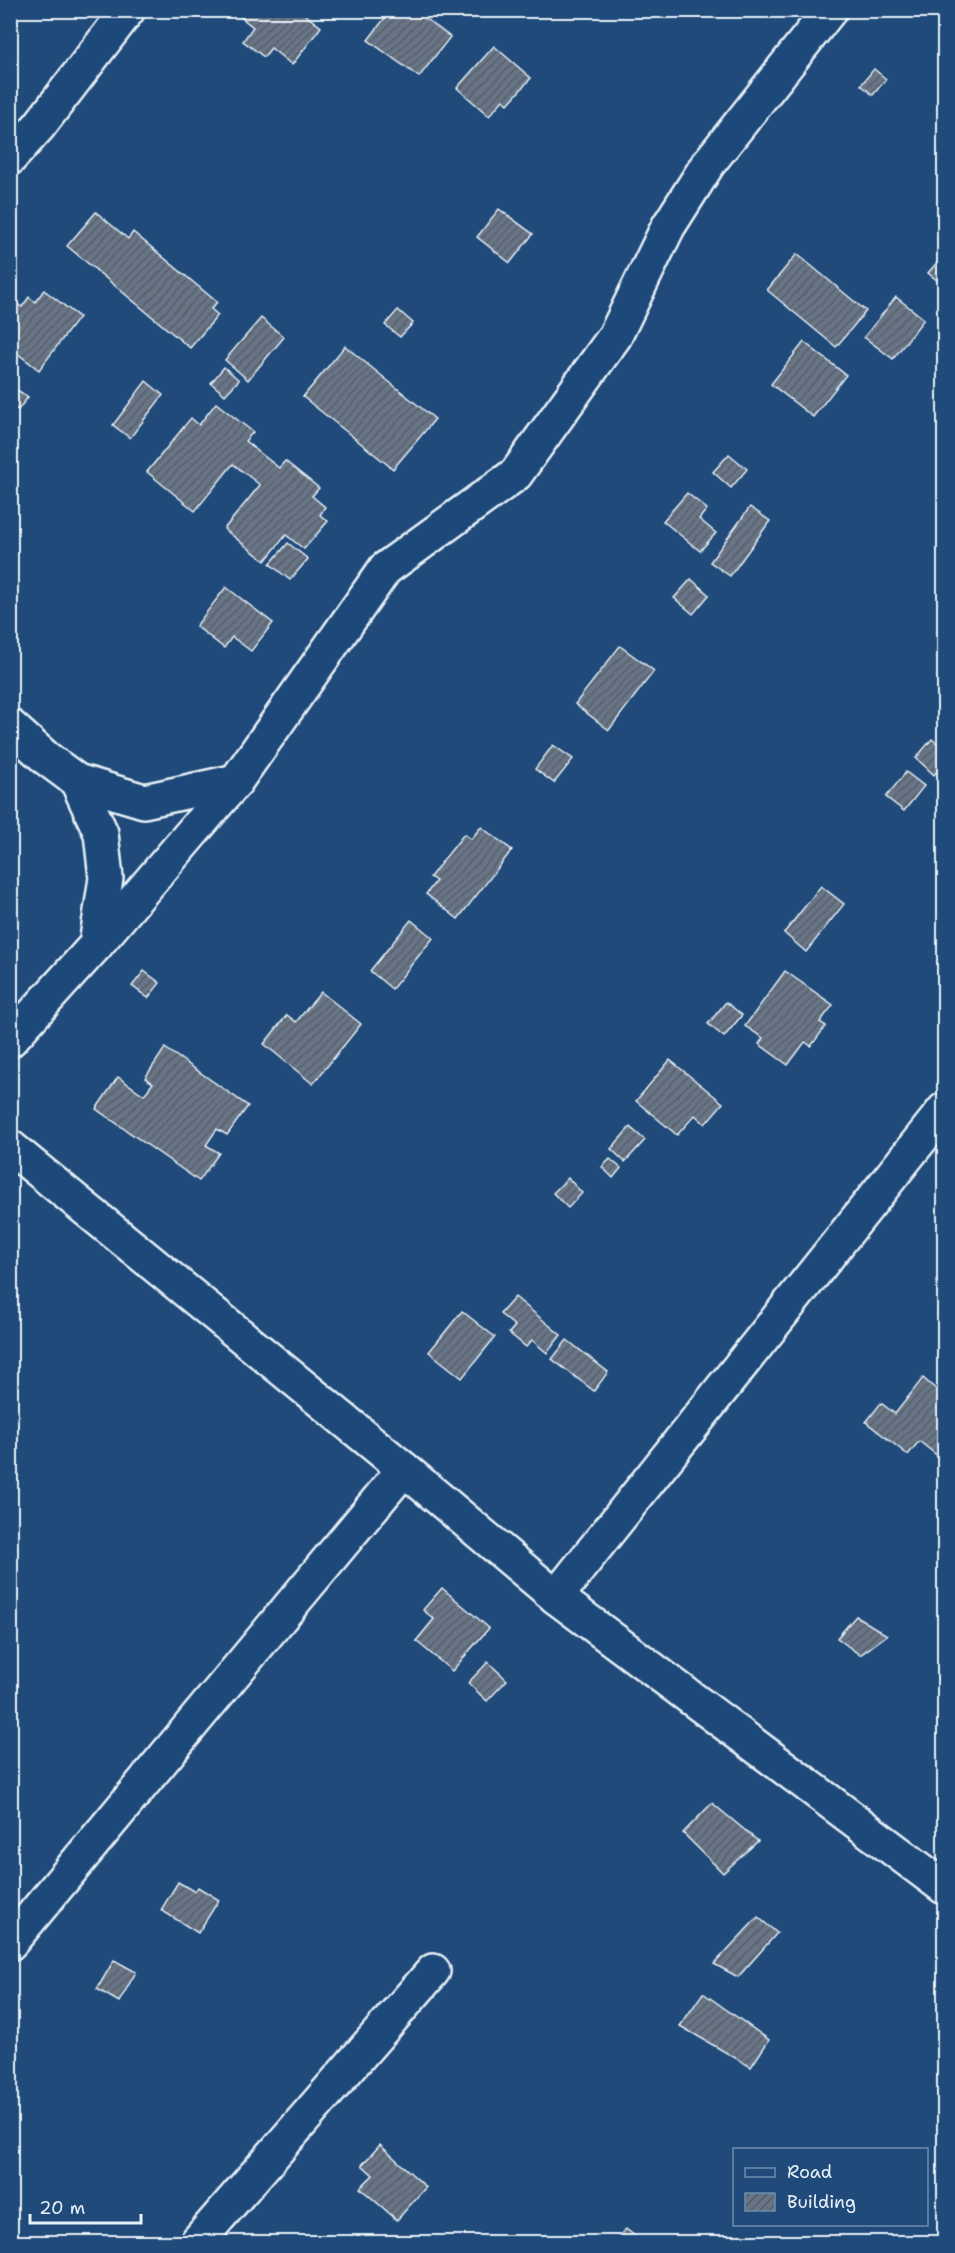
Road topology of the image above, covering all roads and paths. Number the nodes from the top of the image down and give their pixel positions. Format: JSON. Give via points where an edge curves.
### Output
{"nodes":[{"id":1,"x":128,"y":10,"type":"edge"},
{"id":2,"x":830,"y":10,"type":"edge"},
{"id":3,"x":10,"y":158,"type":"edge"},
{"id":4,"x":10,"y":726,"type":"edge"},
{"id":5,"x":77,"y":781,"type":"junction"},
{"id":6,"x":236,"y":781,"type":"junction"},
{"id":7,"x":96,"y":945,"type":"junction"},
{"id":8,"x":10,"y":1040,"type":"edge"},
{"id":9,"x":945,"y":1110,"type":"edge"},
{"id":10,"x":10,"y":1147,"type":"edge"},
{"id":11,"x":404,"y":1469,"type":"junction"},
{"id":12,"x":556,"y":1597,"type":"junction"},
{"id":13,"x":945,"y":1887,"type":"edge"},
{"id":14,"x":10,"y":1943,"type":"edge"},
{"id":15,"x":433,"y":1971,"type":"dead end"},
{"id":16,"x":197,"y":2242,"type":"edge"}],
"edges":[{"from":1,"to":3,"type":"street"},
{"from":2,"to":6,"type":"street","via":[[708,164],[669,227],[615,336],[516,474],[385,569]]},
{"from":4,"to":5,"type":"street"},
{"from":5,"to":6,"type":"street","via":[[144,801]]},
{"from":5,"to":7,"type":"street","via":[[101,833],[106,878]]},
{"from":6,"to":7,"type":"street"},
{"from":7,"to":8,"type":"street"},
{"from":9,"to":12,"type":"street"},
{"from":10,"to":11,"type":"street"},
{"from":11,"to":12,"type":"street"},
{"from":11,"to":14,"type":"street"},
{"from":12,"to":13,"type":"street"},
{"from":15,"to":16,"type":"street"}]}
